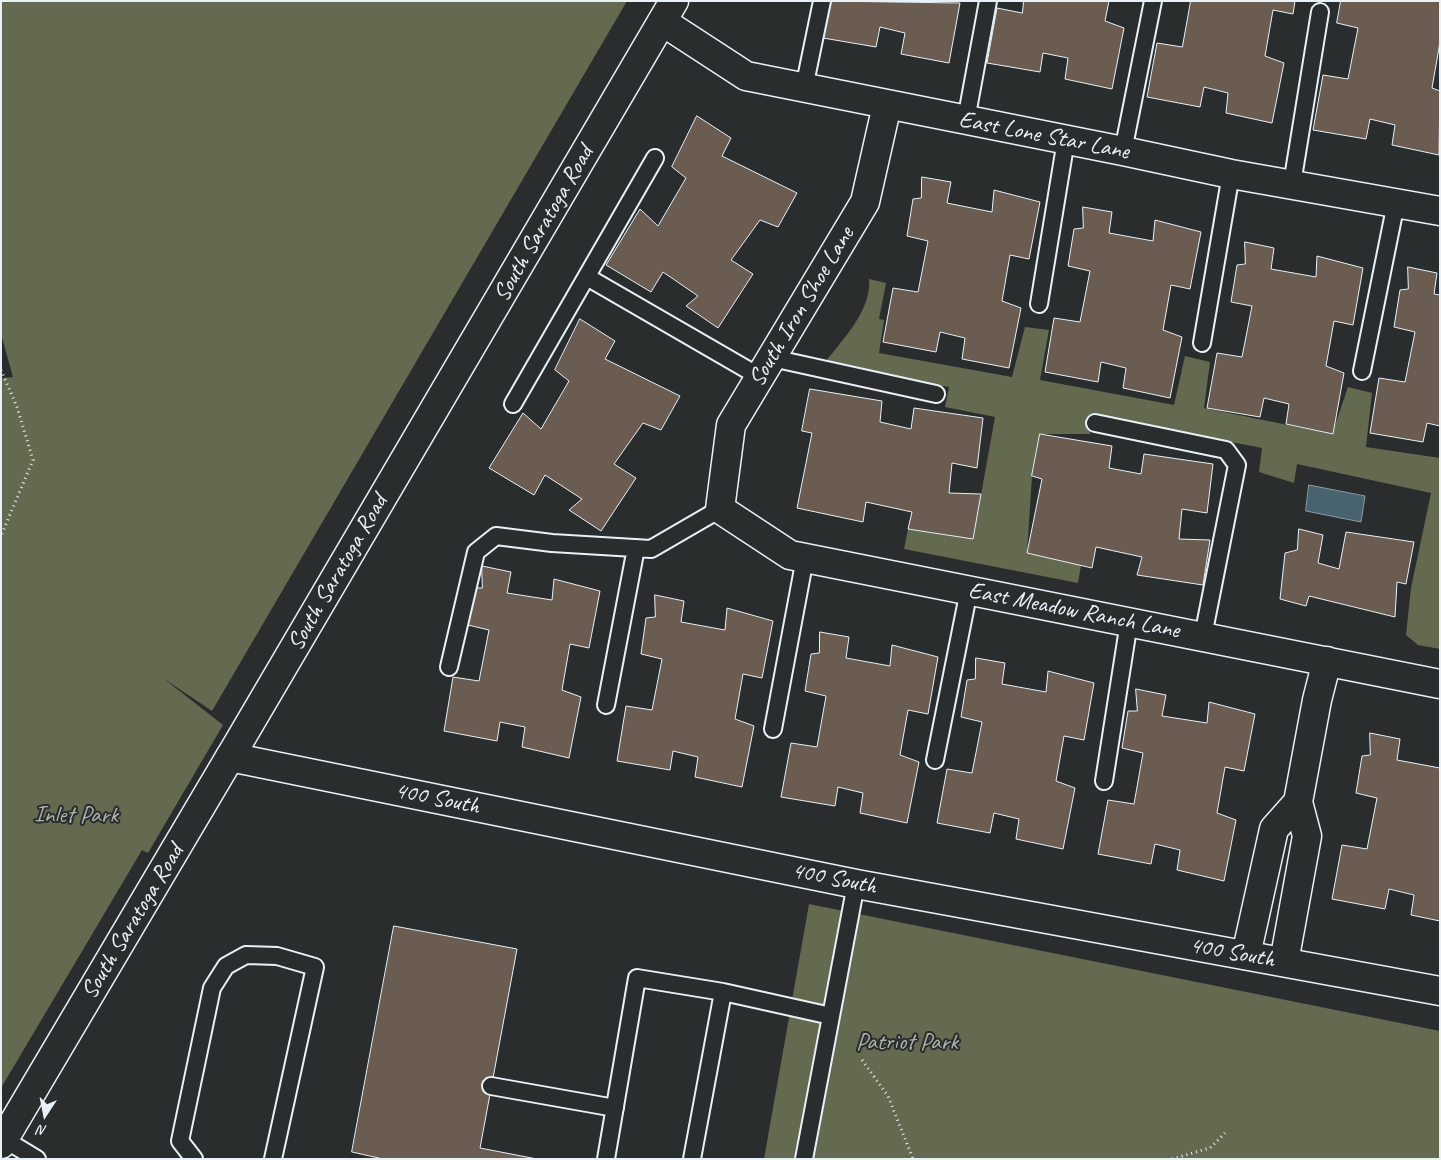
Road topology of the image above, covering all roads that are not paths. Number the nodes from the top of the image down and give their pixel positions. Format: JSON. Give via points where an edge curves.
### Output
{"nodes":[{"id":1,"x":822,"y":1,"type":"edge"},
{"id":2,"x":988,"y":1,"type":"edge"},
{"id":3,"x":1153,"y":1,"type":"edge"},
{"id":4,"x":668,"y":11,"type":"edge"},
{"id":5,"x":1320,"y":12,"type":"dead end"},
{"id":6,"x":804,"y":88,"type":"junction"},
{"id":7,"x":888,"y":105,"type":"junction"},
{"id":8,"x":966,"y":120,"type":"junction"},
{"id":9,"x":1066,"y":140,"type":"junction"},
{"id":10,"x":1123,"y":151,"type":"junction"},
{"id":11,"x":655,"y":158,"type":"dead end"},
{"id":12,"x":1231,"y":174,"type":"junction"},
{"id":13,"x":1292,"y":184,"type":"junction"},
{"id":14,"x":1396,"y":203,"type":"junction"},
{"id":15,"x":1440,"y":211,"type":"edge"},
{"id":16,"x":587,"y":277,"type":"junction"},
{"id":17,"x":1039,"y":304,"type":"dead end"},
{"id":18,"x":1202,"y":344,"type":"dead end"},
{"id":19,"x":766,"y":367,"type":"junction"},
{"id":20,"x":1362,"y":371,"type":"dead end"},
{"id":21,"x":936,"y":394,"type":"dead end"},
{"id":22,"x":513,"y":404,"type":"dead end"},
{"id":23,"x":1095,"y":423,"type":"dead end"},
{"id":24,"x":720,"y":509,"type":"junction"},
{"id":25,"x":636,"y":548,"type":"junction"},
{"id":26,"x":805,"y":558,"type":"junction"},
{"id":27,"x":969,"y":590,"type":"junction"},
{"id":28,"x":1129,"y":622,"type":"junction"},
{"id":29,"x":1203,"y":636,"type":"junction"},
{"id":30,"x":1327,"y":661,"type":"junction"},
{"id":31,"x":449,"y":667,"type":"dead end"},
{"id":32,"x":1440,"y":684,"type":"edge"},
{"id":33,"x":606,"y":705,"type":"dead end"},
{"id":34,"x":773,"y":729,"type":"dead end"},
{"id":35,"x":230,"y":757,"type":"junction"},
{"id":36,"x":935,"y":760,"type":"dead end"},
{"id":37,"x":1104,"y":781,"type":"dead end"},
{"id":38,"x":1298,"y":802,"type":"junction"},
{"id":39,"x":856,"y":884,"type":"junction"},
{"id":40,"x":1246,"y":955,"type":"junction"},
{"id":41,"x":1284,"y":962,"type":"junction"},
{"id":42,"x":1440,"y":991,"type":"edge"},
{"id":43,"x":723,"y":992,"type":"junction"},
{"id":44,"x":831,"y":1016,"type":"junction"},
{"id":45,"x":491,"y":1086,"type":"dead end"},
{"id":46,"x":615,"y":1108,"type":"junction"},
{"id":47,"x":3,"y":1142,"type":"edge"},
{"id":48,"x":37,"y":1159,"type":"edge"},
{"id":49,"x":194,"y":1159,"type":"edge"},
{"id":50,"x":273,"y":1159,"type":"edge"},
{"id":51,"x":606,"y":1159,"type":"edge"},
{"id":52,"x":692,"y":1159,"type":"edge"},
{"id":53,"x":804,"y":1159,"type":"edge"}],
"edges":[{"from":1,"to":6,"type":"lane"},
{"from":2,"to":8,"type":"lane"},
{"from":3,"to":10,"type":"lane"},
{"from":4,"to":6,"type":"street","name":"East Lone Star Lane","via":[[746,76]]},
{"from":4,"to":35,"type":"street","name":"South Saratoga Road"},
{"from":5,"to":13,"type":"lane"},
{"from":6,"to":7,"type":"street","name":"East Lone Star Lane"},
{"from":7,"to":8,"type":"street","name":"East Lone Star Lane"},
{"from":7,"to":19,"type":"street","name":"South Iron Shoe Lane","via":[[864,202]]},
{"from":8,"to":9,"type":"street","name":"East Lone Star Lane"},
{"from":9,"to":10,"type":"street","name":"East Lone Star Lane"},
{"from":9,"to":17,"type":"lane"},
{"from":10,"to":12,"type":"street","name":"East Lone Star Lane"},
{"from":11,"to":16,"type":"lane"},
{"from":12,"to":13,"type":"street","name":"East Lone Star Lane"},
{"from":12,"to":18,"type":"lane"},
{"from":13,"to":14,"type":"street","name":"East Lone Star Lane"},
{"from":14,"to":15,"type":"street","name":"East Lone Star Lane"},
{"from":14,"to":20,"type":"lane"},
{"from":16,"to":19,"type":"lane"},
{"from":16,"to":22,"type":"lane"},
{"from":19,"to":21,"type":"lane"},
{"from":19,"to":24,"type":"street","name":"South Iron Shoe Lane","via":[[731,425]]},
{"from":23,"to":29,"type":"lane","via":[[1226,450],[1237,465]]},
{"from":24,"to":25,"type":"lane","via":[[651,549]]},
{"from":24,"to":26,"type":"street","name":"East Meadow Ranch Lane","via":[[790,555]]},
{"from":25,"to":31,"type":"lane","via":[[496,536],[476,552]]},
{"from":25,"to":33,"type":"lane"},
{"from":26,"to":27,"type":"street","name":"East Meadow Ranch Lane"},
{"from":26,"to":34,"type":"lane"},
{"from":27,"to":28,"type":"street","name":"East Meadow Ranch Lane"},
{"from":27,"to":36,"type":"lane"},
{"from":28,"to":29,"type":"street","name":"East Meadow Ranch Lane"},
{"from":28,"to":37,"type":"lane"},
{"from":29,"to":30,"type":"street","name":"East Meadow Ranch Lane"},
{"from":30,"to":32,"type":"street","name":"East Meadow Ranch Lane"},
{"from":30,"to":38,"type":"street"},
{"from":35,"to":39,"type":"street","name":"400 South"},
{"from":35,"to":47,"type":"street","name":"South Saratoga Road"},
{"from":38,"to":40,"type":"street","via":[[1274,829]]},
{"from":38,"to":41,"type":"street","via":[[1308,836]]},
{"from":39,"to":40,"type":"street","name":"400 South"},
{"from":39,"to":44,"type":"lane"},
{"from":40,"to":41,"type":"street","name":"400 South"},
{"from":41,"to":42,"type":"street","name":"400 South"},
{"from":43,"to":44,"type":"lane"},
{"from":43,"to":46,"type":"lane","via":[[638,978]]},
{"from":43,"to":52,"type":"lane"},
{"from":44,"to":53,"type":"lane"},
{"from":45,"to":46,"type":"lane"},
{"from":46,"to":51,"type":"lane"},
{"from":47,"to":48,"type":"lane"},
{"from":49,"to":50,"type":"lane","via":[[180,1141],[212,988],[226,966],[246,955],[277,956],[315,967]]}]}
